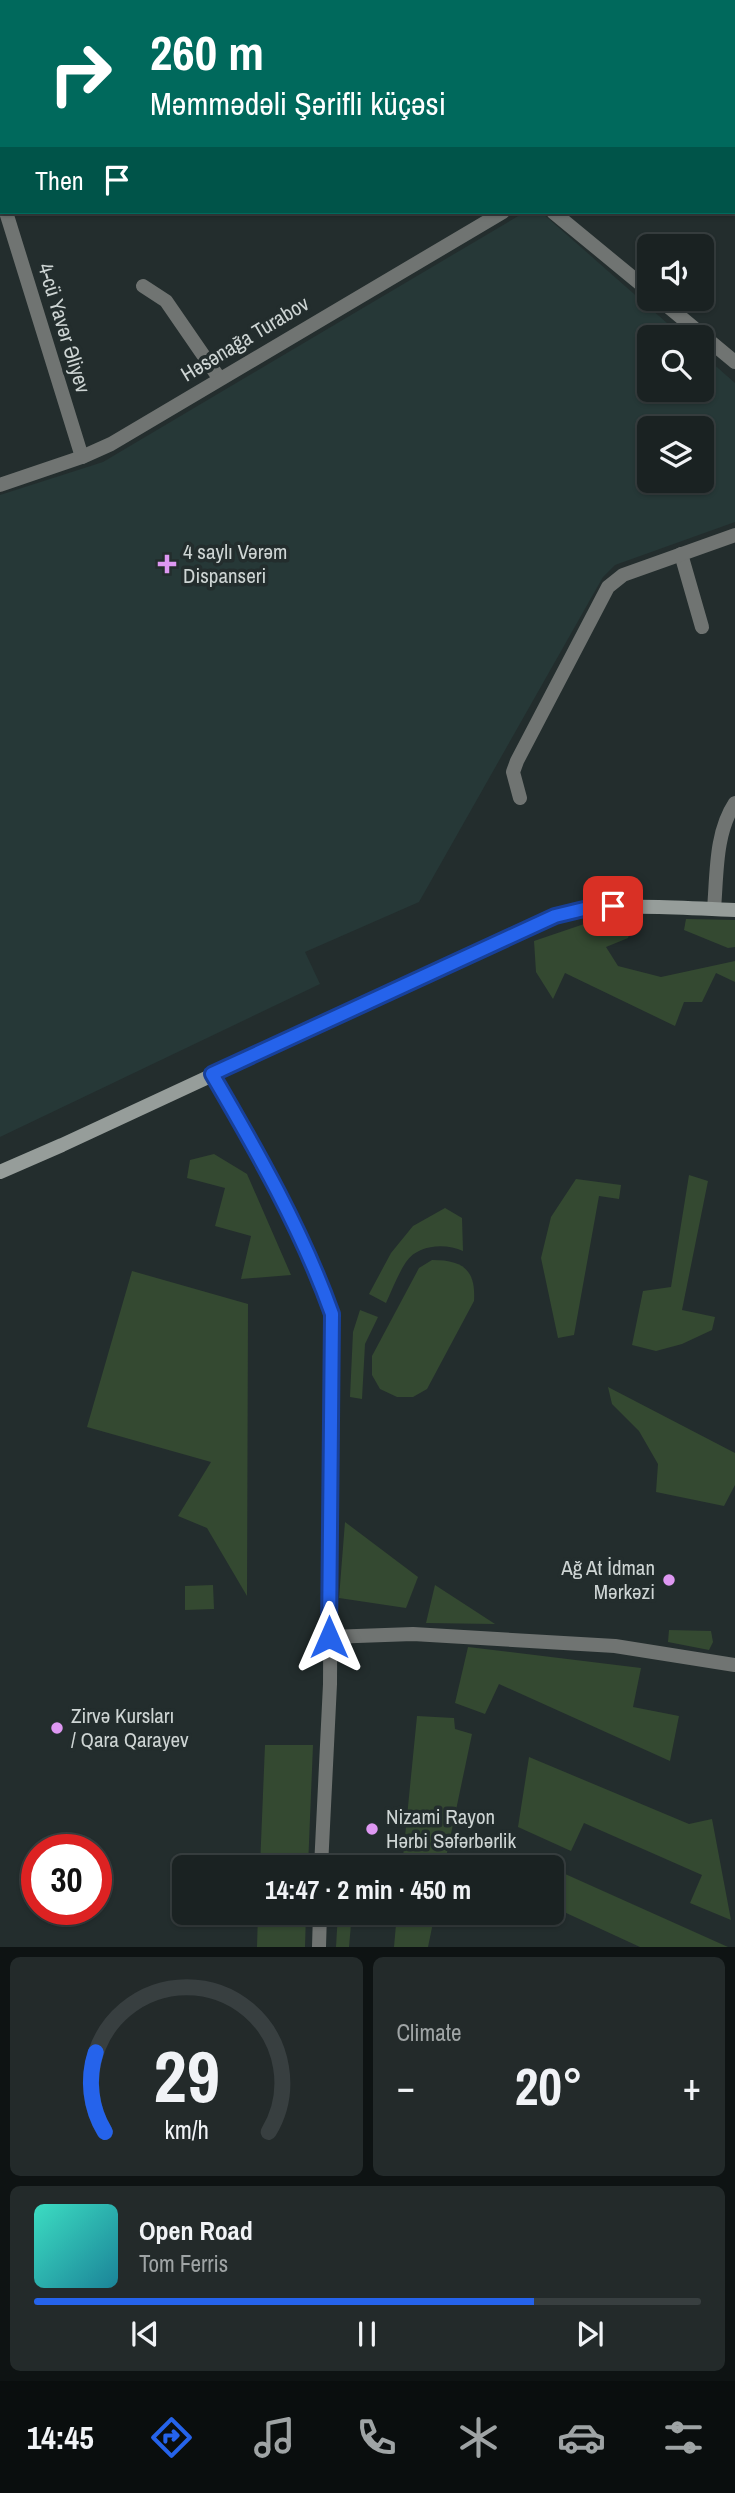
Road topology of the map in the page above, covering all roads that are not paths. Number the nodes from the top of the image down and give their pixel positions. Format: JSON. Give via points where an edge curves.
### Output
{"nodes":[{"id":1,"x":7,"y":214,"type":"edge"},
{"id":2,"x":498,"y":214,"type":"edge"},
{"id":3,"x":555,"y":214,"type":"edge"},
{"id":4,"x":637,"y":281,"type":"edge"},
{"id":5,"x":143,"y":286,"type":"dead end"},
{"id":6,"x":673,"y":311,"type":"edge"},
{"id":7,"x":735,"y":362,"type":"edge"},
{"id":8,"x":219,"y":378,"type":"junction"},
{"id":9,"x":82,"y":457,"type":"junction"},
{"id":10,"x":0,"y":485,"type":"edge"},
{"id":11,"x":735,"y":535,"type":"edge"},
{"id":12,"x":681,"y":554,"type":"junction"},
{"id":13,"x":702,"y":627,"type":"dead end"},
{"id":14,"x":520,"y":797,"type":"dead end"},
{"id":15,"x":735,"y":803,"type":"edge"},
{"id":16,"x":714,"y":909,"type":"junction"},
{"id":17,"x":735,"y":910,"type":"edge"},
{"id":18,"x":212,"y":1074,"type":"junction"},
{"id":19,"x":0,"y":1172,"type":"edge"},
{"id":20,"x":329,"y":1637,"type":"junction"},
{"id":21,"x":735,"y":1665,"type":"edge"},
{"id":22,"x":322,"y":1855,"type":"edge"},
{"id":23,"x":320,"y":1925,"type":"edge"},
{"id":24,"x":319,"y":1947,"type":"edge"}],
"edges":[{"from":1,"to":9,"type":"street","name":"4-cü Yavər Əliyev"},
{"from":2,"to":8,"type":"street","name":"Həsənağa Turabov"},
{"from":3,"to":4,"type":"street"},
{"from":5,"to":8,"type":"street","via":[[166,301]]},
{"from":6,"to":7,"type":"street"},
{"from":8,"to":9,"type":"street","name":"Həsənağa Turabov"},
{"from":9,"to":10,"type":"street","name":"Həsənağa Turabov"},
{"from":11,"to":12,"type":"street"},
{"from":12,"to":13,"type":"street"},
{"from":12,"to":14,"type":"street","via":[[623,575],[608,587],[517,761],[513,772]]},
{"from":15,"to":16,"type":"street","via":[[721,836]]},
{"from":16,"to":17,"type":"street"},
{"from":16,"to":18,"type":"street","via":[[613,906],[555,916]]},
{"from":18,"to":19,"type":"street"},
{"from":18,"to":20,"type":"street","via":[[260,1158],[317,1273],[332,1314]]},
{"from":20,"to":21,"type":"street","via":[[413,1634],[615,1646]]},
{"from":20,"to":22,"type":"street"},
{"from":23,"to":24,"type":"street"}]}
